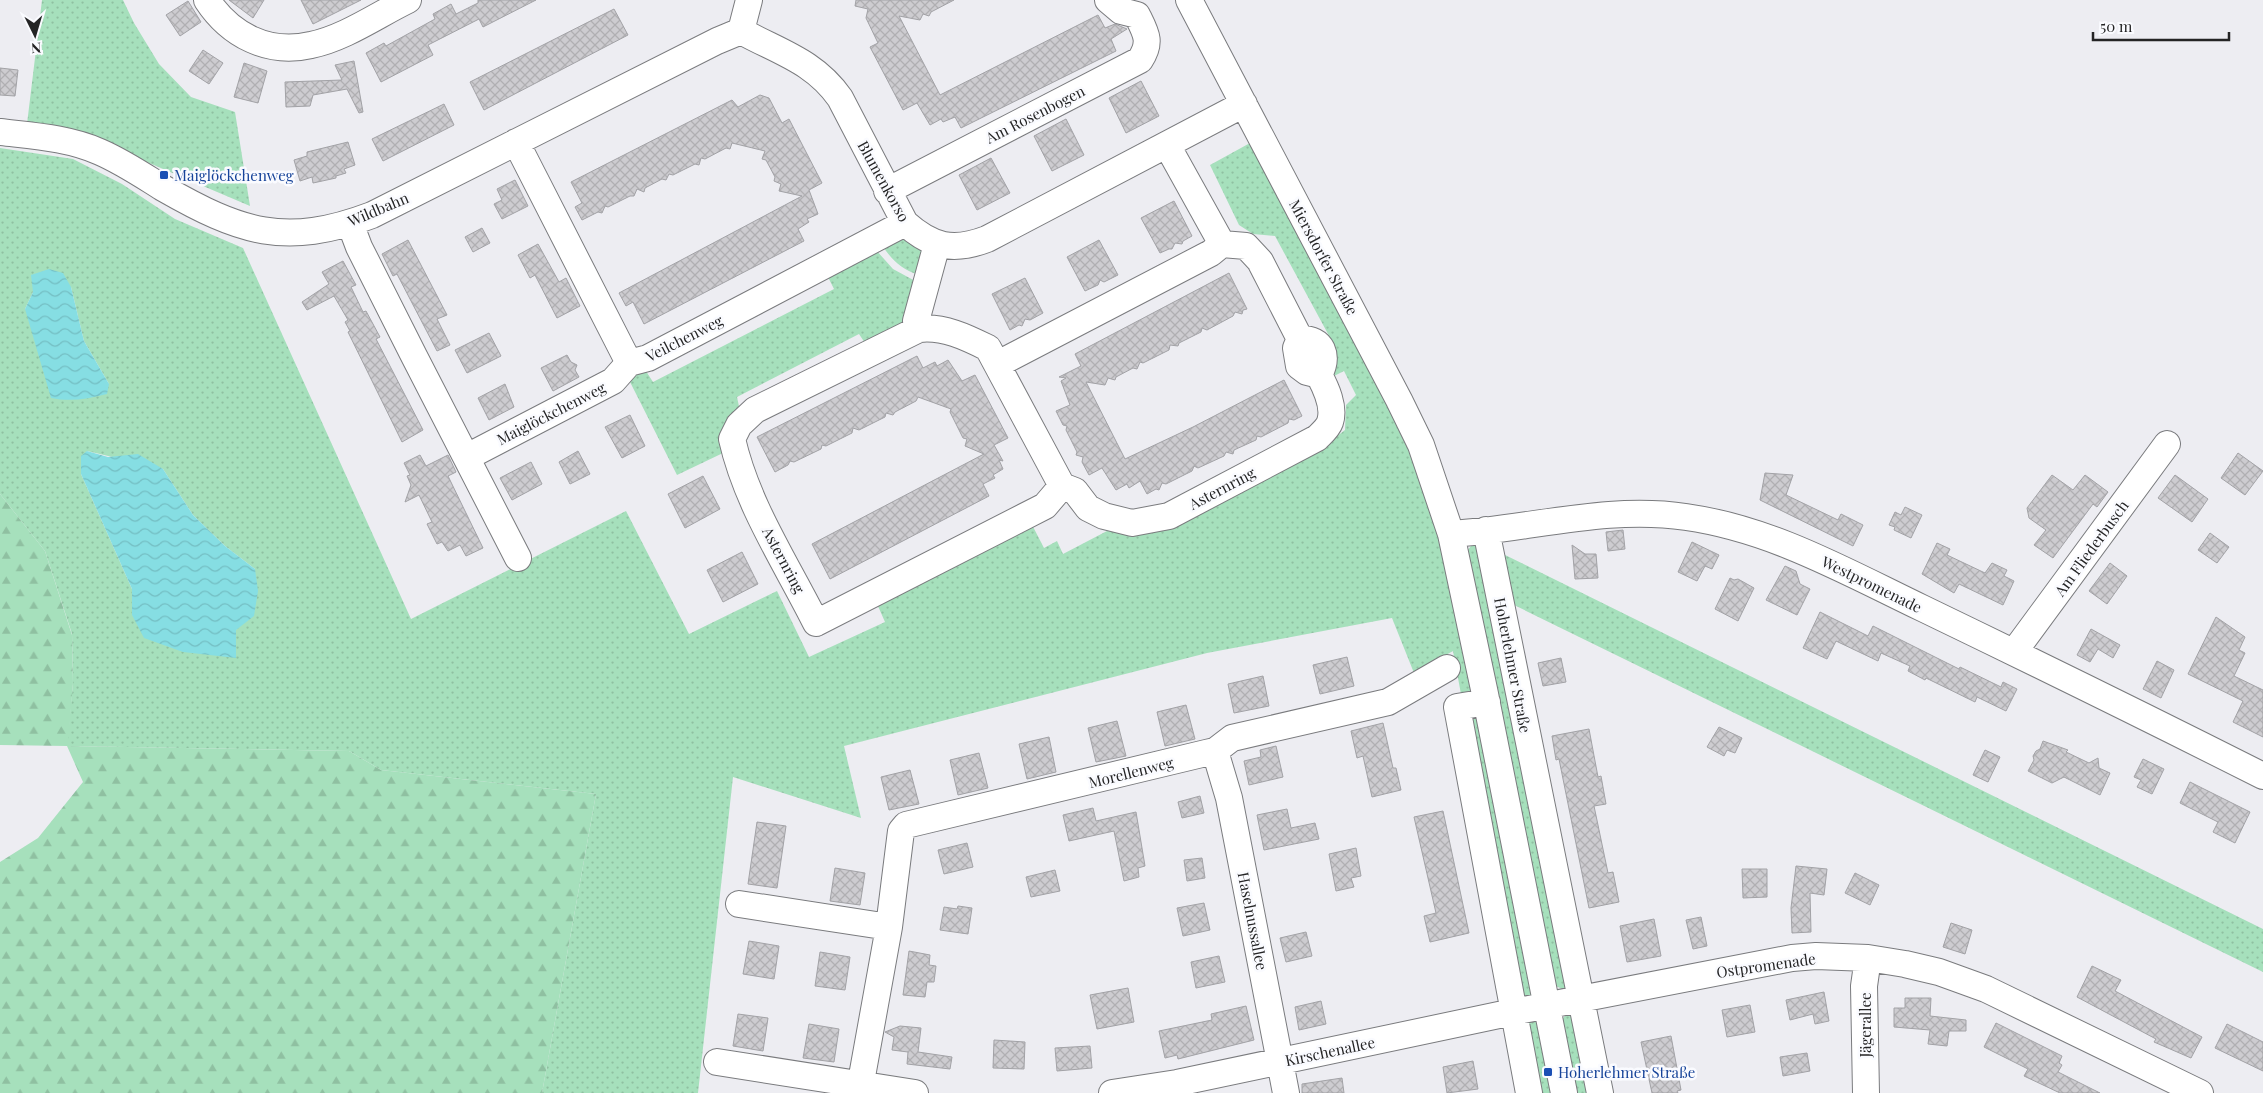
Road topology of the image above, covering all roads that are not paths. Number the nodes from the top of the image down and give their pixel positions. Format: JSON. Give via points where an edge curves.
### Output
{"nodes":[{"id":1,"x":207,"y":0,"type":"edge"},
{"id":2,"x":408,"y":0,"type":"edge"},
{"id":3,"x":749,"y":0,"type":"edge"},
{"id":4,"x":1108,"y":0,"type":"edge"},
{"id":5,"x":1189,"y":0,"type":"edge"},
{"id":6,"x":1139,"y":7,"type":"edge"},
{"id":7,"x":741,"y":31,"type":"junction"},
{"id":8,"x":1244,"y":104,"type":"junction"},
{"id":9,"x":0,"y":132,"type":"edge"},
{"id":10,"x":516,"y":142,"type":"junction"},
{"id":11,"x":1167,"y":145,"type":"junction"},
{"id":12,"x":887,"y":191,"type":"junction"},
{"id":13,"x":350,"y":223,"type":"junction"},
{"id":14,"x":905,"y":223,"type":"junction"},
{"id":15,"x":937,"y":244,"type":"junction"},
{"id":16,"x":1222,"y":244,"type":"junction"},
{"id":17,"x":919,"y":328,"type":"junction"},
{"id":18,"x":629,"y":363,"type":"junction"},
{"id":19,"x":998,"y":364,"type":"junction"},
{"id":20,"x":2167,"y":444,"type":"dead end"},
{"id":21,"x":467,"y":457,"type":"junction"},
{"id":22,"x":1062,"y":486,"type":"junction"},
{"id":23,"x":1449,"y":526,"type":"junction"},
{"id":24,"x":1486,"y":530,"type":"junction"},
{"id":25,"x":518,"y":558,"type":"dead end"},
{"id":26,"x":2014,"y":652,"type":"junction"},
{"id":27,"x":1447,"y":668,"type":"dead end"},
{"id":28,"x":1487,"y":702,"type":"junction"},
{"id":29,"x":1214,"y":751,"type":"junction"},
{"id":30,"x":2263,"y":776,"type":"edge"},
{"id":31,"x":739,"y":904,"type":"dead end"},
{"id":32,"x":889,"y":927,"type":"junction"},
{"id":33,"x":1868,"y":958,"type":"junction"},
{"id":34,"x":1580,"y":998,"type":"junction"},
{"id":35,"x":1546,"y":1005,"type":"junction"},
{"id":36,"x":1513,"y":1012,"type":"junction"},
{"id":37,"x":1281,"y":1061,"type":"junction"},
{"id":38,"x":717,"y":1062,"type":"dead end"},
{"id":39,"x":860,"y":1090,"type":"edge"},
{"id":40,"x":915,"y":1093,"type":"edge"},
{"id":41,"x":1112,"y":1093,"type":"edge"},
{"id":42,"x":1286,"y":1093,"type":"edge"},
{"id":43,"x":1529,"y":1093,"type":"edge"},
{"id":44,"x":1564,"y":1093,"type":"edge"},
{"id":45,"x":1600,"y":1093,"type":"edge"},
{"id":46,"x":1866,"y":1093,"type":"edge"},
{"id":47,"x":2200,"y":1093,"type":"edge"}],
"edges":[{"from":1,"to":2,"type":"street","via":[[217,15],[235,31],[250,39],[283,47],[312,45],[336,36]]},
{"from":3,"to":7,"type":"street"},
{"from":4,"to":6,"type":"street","name":"Am Rosenbogen","via":[[1122,11]]},
{"from":5,"to":8,"type":"street","name":"Miersdorfer Straße"},
{"from":6,"to":12,"type":"street","name":"Am Rosenbogen","via":[[1147,50],[1140,60]]},
{"from":7,"to":10,"type":"street","name":"Wildbahn"},
{"from":7,"to":12,"type":"street","name":"Blumenkorso","via":[[810,67],[828,81],[840,98]]},
{"from":8,"to":11,"type":"street","name":"Blumenkorso"},
{"from":8,"to":23,"type":"street","name":"Miersdorfer Straße","via":[[1421,445]]},
{"from":9,"to":13,"type":"street","name":"Wildbahn","via":[[57,139],[100,152],[194,205],[248,228],[293,233]]},
{"from":10,"to":13,"type":"street","name":"Wildbahn"},
{"from":10,"to":18,"type":"street","name":"Veilchenweg"},
{"from":11,"to":15,"type":"street","name":"Blumenkorso","via":[[987,239],[971,245]]},
{"from":11,"to":16,"type":"street"},
{"from":12,"to":14,"type":"street","name":"Blumenkorso"},
{"from":13,"to":21,"type":"street","via":[[359,247]]},
{"from":14,"to":15,"type":"street","name":"Blumenkorso","via":[[921,238]]},
{"from":14,"to":18,"type":"street","name":"Veilchenweg","via":[[648,358]]},
{"from":15,"to":17,"type":"street","via":[[916,320]]},
{"from":16,"to":19,"type":"street","via":[[1211,253]]},
{"from":16,"to":22,"type":"street","name":"Asternring","via":[[1246,246],[1260,261],[1300,339],[1310,339],[1324,353],[1319,375],[1330,402],[1330,423],[1317,438],[1169,516],[1132,523],[1104,516],[1088,508],[1075,491]]},
{"from":17,"to":19,"type":"street","name":"Asternring","via":[[932,327],[965,337],[988,348]]},
{"from":17,"to":22,"type":"street","name":"Asternring","via":[[755,410],[739,425],[732,439],[737,462],[761,518],[816,623],[1045,506]]},
{"from":18,"to":21,"type":"street","name":"Maiglöckchenweg","via":[[613,382]]},
{"from":19,"to":22,"type":"street","name":"Asternring"},
{"from":20,"to":26,"type":"street","name":"Am Fliederbusch"},
{"from":21,"to":25,"type":"street"},
{"from":23,"to":24,"type":"street","name":"Westpromenade"},
{"from":23,"to":28,"type":"street"},
{"from":24,"to":26,"type":"street","name":"Westpromenade","via":[[1605,514],[1642,513],[1718,523],[1794,546]]},
{"from":24,"to":34,"type":"street","name":"Hoherlehmer Straße"},
{"from":26,"to":30,"type":"street","name":"Westpromenade"},
{"from":27,"to":29,"type":"street","name":"Morellenweg","via":[[1388,702],[1232,738]]},
{"from":28,"to":35,"type":"street"},
{"from":28,"to":36,"type":"street","via":[[1457,707]]},
{"from":29,"to":32,"type":"street","name":"Morellenweg","via":[[906,825],[901,831]]},
{"from":29,"to":37,"type":"street","name":"Haselnussallee","via":[[1229,798]]},
{"from":31,"to":32,"type":"street"},
{"from":32,"to":39,"type":"street","name":"Morellenweg"},
{"from":33,"to":34,"type":"street","name":"Ostpromenade","via":[[1792,958]]},
{"from":33,"to":46,"type":"street","name":"Jägerallee","via":[[1864,986]]},
{"from":33,"to":47,"type":"street","name":"Ostpromenade","via":[[1939,972],[1986,989]]},
{"from":34,"to":35,"type":"street","name":"Ostpromenade"},
{"from":34,"to":45,"type":"street","name":"Hoherlehmer Straße"},
{"from":35,"to":36,"type":"street","name":"Kirschenallee"},
{"from":35,"to":44,"type":"street"},
{"from":36,"to":37,"type":"street","name":"Kirschenallee"},
{"from":36,"to":43,"type":"street"},
{"from":37,"to":41,"type":"street","name":"Kirschenallee","via":[[1158,1087]]},
{"from":37,"to":42,"type":"street","name":"Haselnussallee"},
{"from":38,"to":39,"type":"street"},
{"from":39,"to":40,"type":"street"}]}
